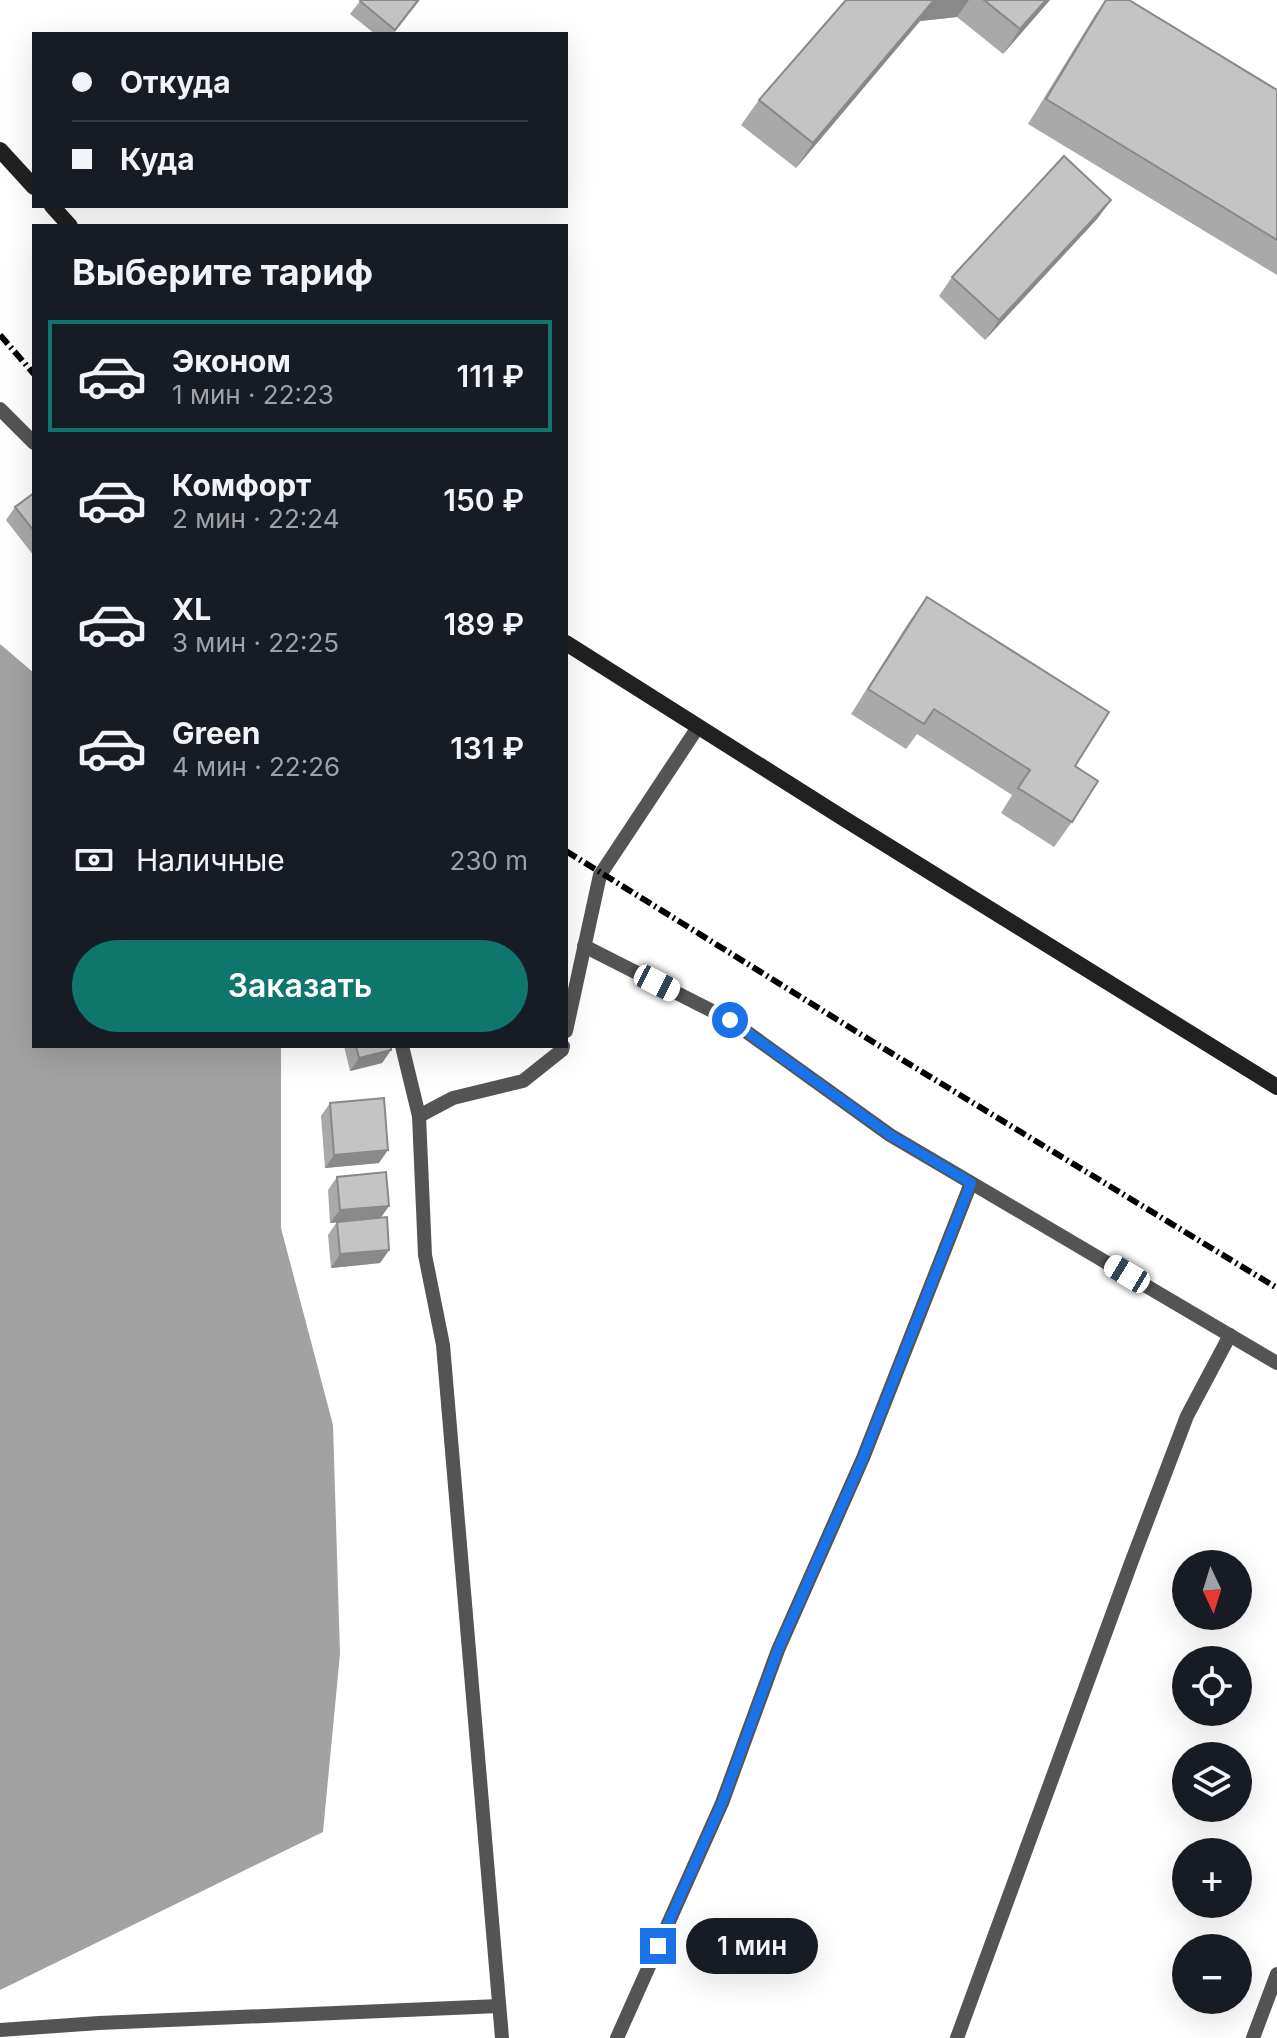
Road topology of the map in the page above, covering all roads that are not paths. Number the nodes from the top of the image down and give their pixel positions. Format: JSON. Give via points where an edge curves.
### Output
{"nodes":[{"id":1,"x":0,"y":150,"type":"edge"},
{"id":2,"x":32,"y":185,"type":"edge"},
{"id":3,"x":54,"y":208,"type":"edge"},
{"id":4,"x":68,"y":224,"type":"edge"},
{"id":5,"x":0,"y":409,"type":"edge"},
{"id":6,"x":32,"y":441,"type":"edge"},
{"id":7,"x":568,"y":644,"type":"edge"},
{"id":8,"x":698,"y":727,"type":"junction"},
{"id":9,"x":584,"y":946,"type":"junction"},
{"id":10,"x":568,"y":1022,"type":"edge"},
{"id":11,"x":402,"y":1048,"type":"edge"},
{"id":12,"x":562,"y":1048,"type":"edge"},
{"id":13,"x":1277,"y":1087,"type":"edge"},
{"id":14,"x":419,"y":1116,"type":"junction"},
{"id":15,"x":971,"y":1183,"type":"junction"},
{"id":16,"x":1230,"y":1335,"type":"junction"},
{"id":17,"x":1277,"y":1363,"type":"edge"},
{"id":18,"x":1277,"y":1974,"type":"edge"},
{"id":19,"x":499,"y":2006,"type":"junction"},
{"id":20,"x":0,"y":2030,"type":"edge"},
{"id":21,"x":502,"y":2038,"type":"edge"},
{"id":22,"x":617,"y":2038,"type":"edge"},
{"id":23,"x":957,"y":2038,"type":"edge"},
{"id":24,"x":1253,"y":2038,"type":"edge"}],
"edges":[{"from":1,"to":2,"type":"street"},
{"from":3,"to":4,"type":"street"},
{"from":5,"to":6,"type":"lane"},
{"from":7,"to":8,"type":"street"},
{"from":8,"to":9,"type":"lane","via":[[600,875]]},
{"from":8,"to":13,"type":"street"},
{"from":9,"to":10,"type":"lane"},
{"from":9,"to":15,"type":"lane","via":[[730,1020],[890,1135]]},
{"from":11,"to":14,"type":"lane"},
{"from":12,"to":14,"type":"lane","via":[[523,1081],[453,1098]]},
{"from":14,"to":19,"type":"lane","via":[[425,1255],[443,1345]]},
{"from":15,"to":16,"type":"lane"},
{"from":15,"to":22,"type":"lane","via":[[863,1458],[778,1650],[722,1803]]},
{"from":16,"to":17,"type":"lane"},
{"from":16,"to":23,"type":"lane","via":[[1182,1430]]},
{"from":18,"to":24,"type":"lane"},
{"from":19,"to":20,"type":"lane"},
{"from":19,"to":21,"type":"lane"}]}
